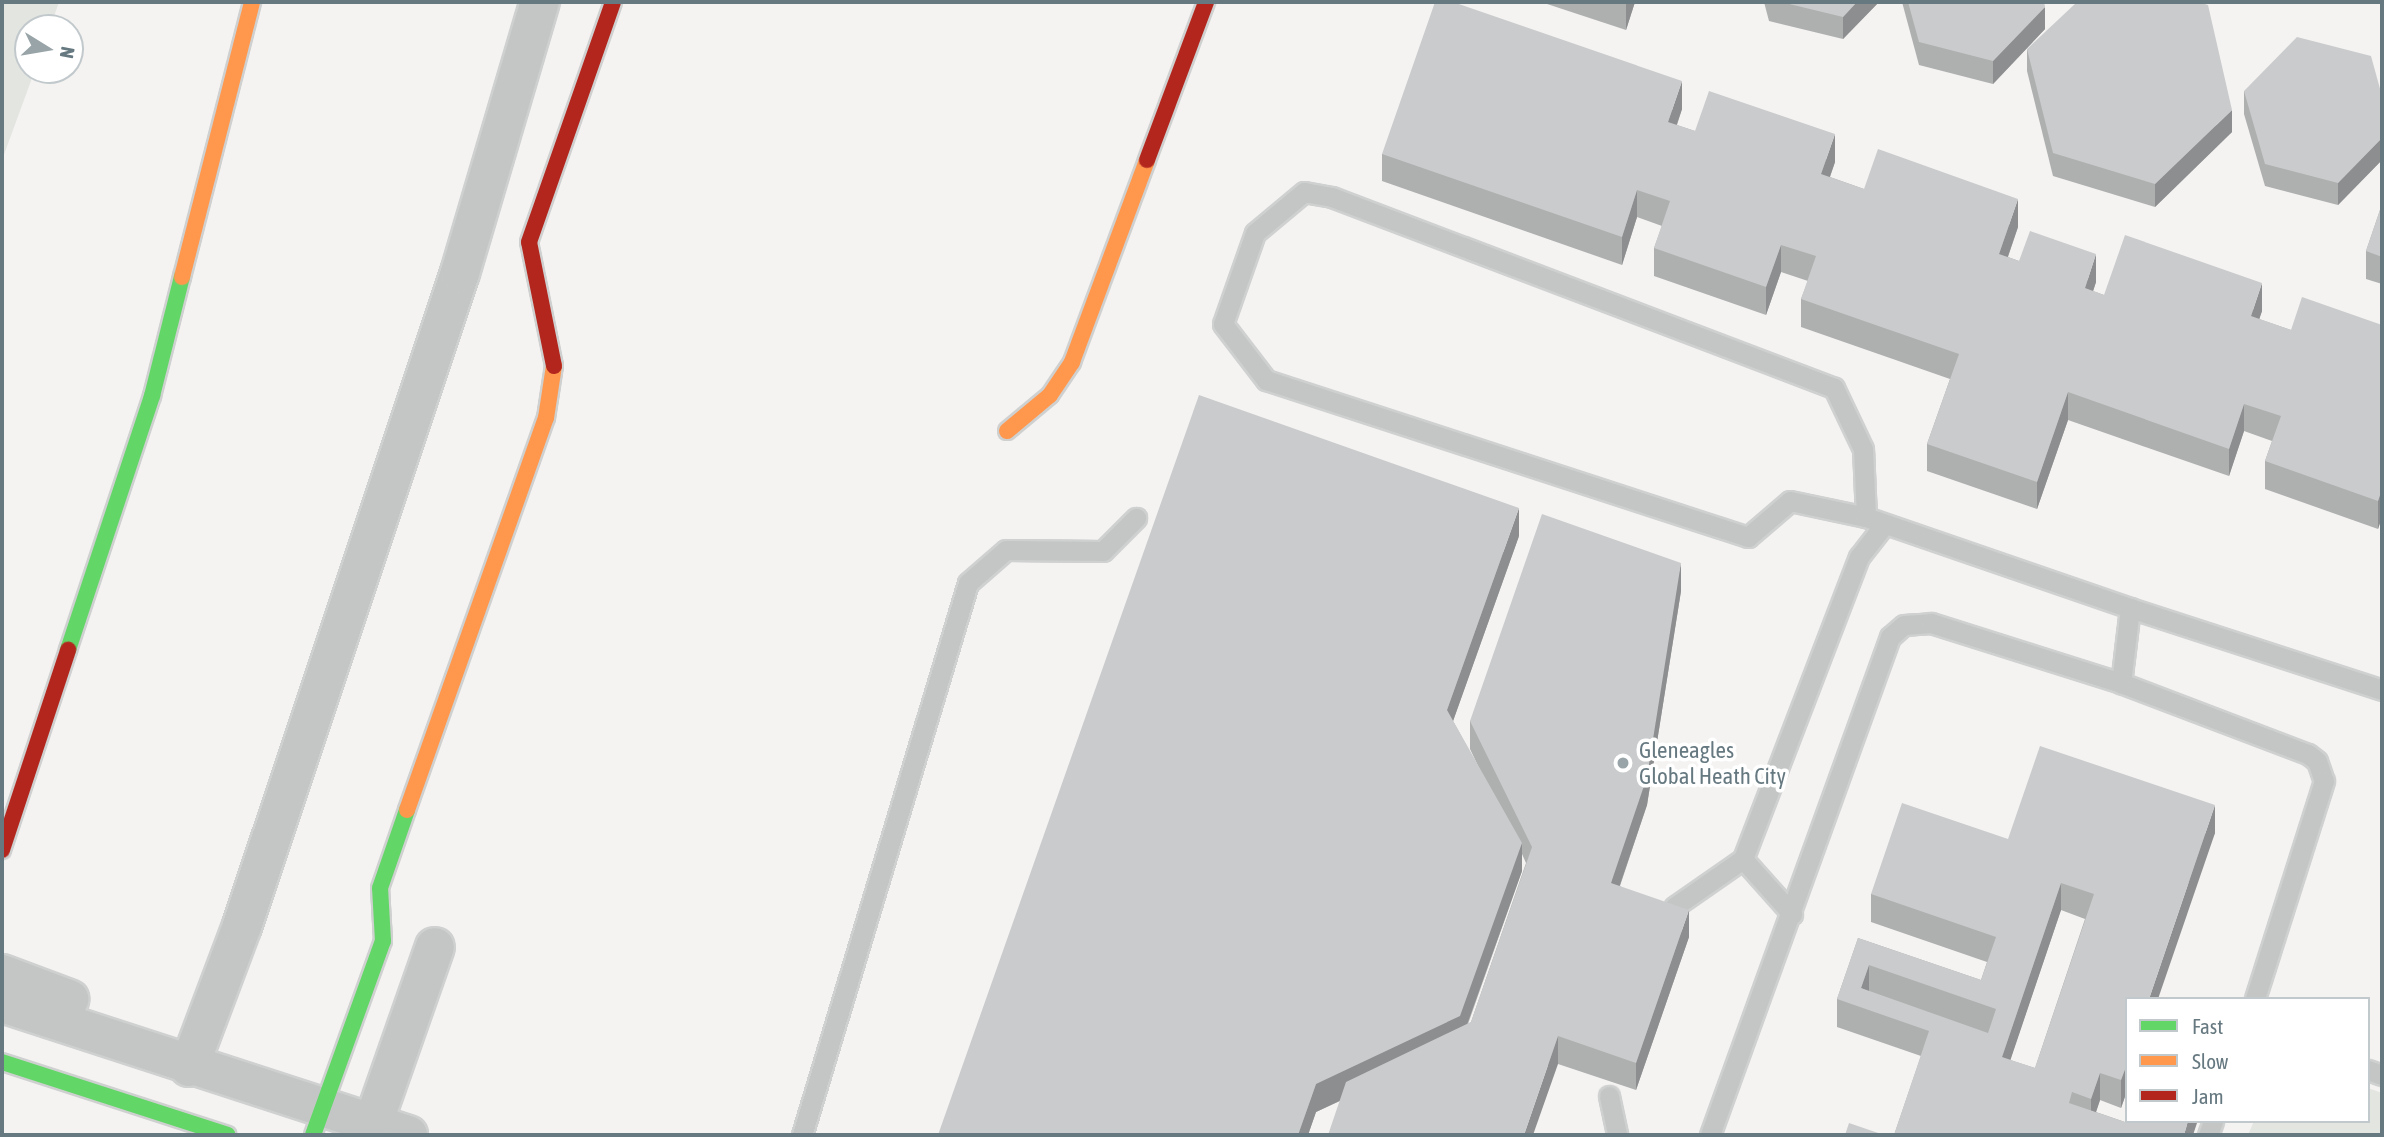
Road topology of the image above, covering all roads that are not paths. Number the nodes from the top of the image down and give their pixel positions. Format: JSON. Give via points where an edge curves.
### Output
{"nodes":[{"id":1,"x":252,"y":2,"type":"edge"},
{"id":2,"x":540,"y":2,"type":"edge"},
{"id":3,"x":613,"y":2,"type":"edge"},
{"id":4,"x":1206,"y":2,"type":"edge"},
{"id":5,"x":1007,"y":431,"type":"dead end"},
{"id":6,"x":1866,"y":517,"type":"junction"},
{"id":7,"x":1136,"y":518,"type":"dead end"},
{"id":8,"x":1884,"y":526,"type":"junction"},
{"id":9,"x":2130,"y":608,"type":"junction"},
{"id":10,"x":2120,"y":683,"type":"junction"},
{"id":11,"x":2382,"y":690,"type":"edge"},
{"id":12,"x":2,"y":850,"type":"edge"},
{"id":13,"x":1743,"y":859,"type":"junction"},
{"id":14,"x":1674,"y":907,"type":"edge"},
{"id":15,"x":1792,"y":914,"type":"junction"},
{"id":16,"x":435,"y":947,"type":"dead end"},
{"id":17,"x":2,"y":974,"type":"edge"},
{"id":18,"x":2256,"y":997,"type":"edge"},
{"id":19,"x":2,"y":1003,"type":"edge"},
{"id":20,"x":192,"y":1056,"type":"junction"},
{"id":21,"x":2,"y":1062,"type":"edge"},
{"id":22,"x":1609,"y":1096,"type":"dead end"},
{"id":23,"x":318,"y":1120,"type":"edge"},
{"id":24,"x":371,"y":1129,"type":"edge"},
{"id":25,"x":228,"y":1135,"type":"edge"},
{"id":26,"x":408,"y":1135,"type":"edge"},
{"id":27,"x":802,"y":1135,"type":"edge"},
{"id":28,"x":1617,"y":1135,"type":"edge"},
{"id":29,"x":1710,"y":1135,"type":"edge"}],
"edges":[{"from":1,"to":12,"type":"street","via":[[152,396]]},
{"from":2,"to":20,"type":"street","via":[[460,273],[242,926]]},
{"from":3,"to":23,"type":"street","via":[[529,242],[554,365],[546,418],[380,888],[383,941]]},
{"from":4,"to":5,"type":"street","via":[[1072,362],[1050,395]]},
{"from":6,"to":6,"type":"lane","via":[[1790,501],[1748,537],[1266,380],[1223,324],[1255,233],[1304,192],[1332,197],[1834,388],[1863,449]]},
{"from":6,"to":8,"type":"lane"},
{"from":7,"to":27,"type":"lane","via":[[1102,551],[1006,550],[968,583]]},
{"from":8,"to":9,"type":"lane"},
{"from":8,"to":13,"type":"lane","via":[[1859,557]]},
{"from":9,"to":10,"type":"lane"},
{"from":9,"to":11,"type":"lane"},
{"from":10,"to":15,"type":"lane","via":[[1931,623],[1904,625],[1890,637]]},
{"from":10,"to":18,"type":"lane","via":[[2317,761],[2324,782]]},
{"from":13,"to":14,"type":"lane"},
{"from":13,"to":15,"type":"lane"},
{"from":15,"to":29,"type":"lane"},
{"from":16,"to":24,"type":"street"},
{"from":17,"to":20,"type":"street"},
{"from":19,"to":20,"type":"street"},
{"from":20,"to":23,"type":"street"},
{"from":21,"to":25,"type":"street"},
{"from":22,"to":28,"type":"lane"},
{"from":23,"to":24,"type":"street"},
{"from":24,"to":26,"type":"street"}]}
